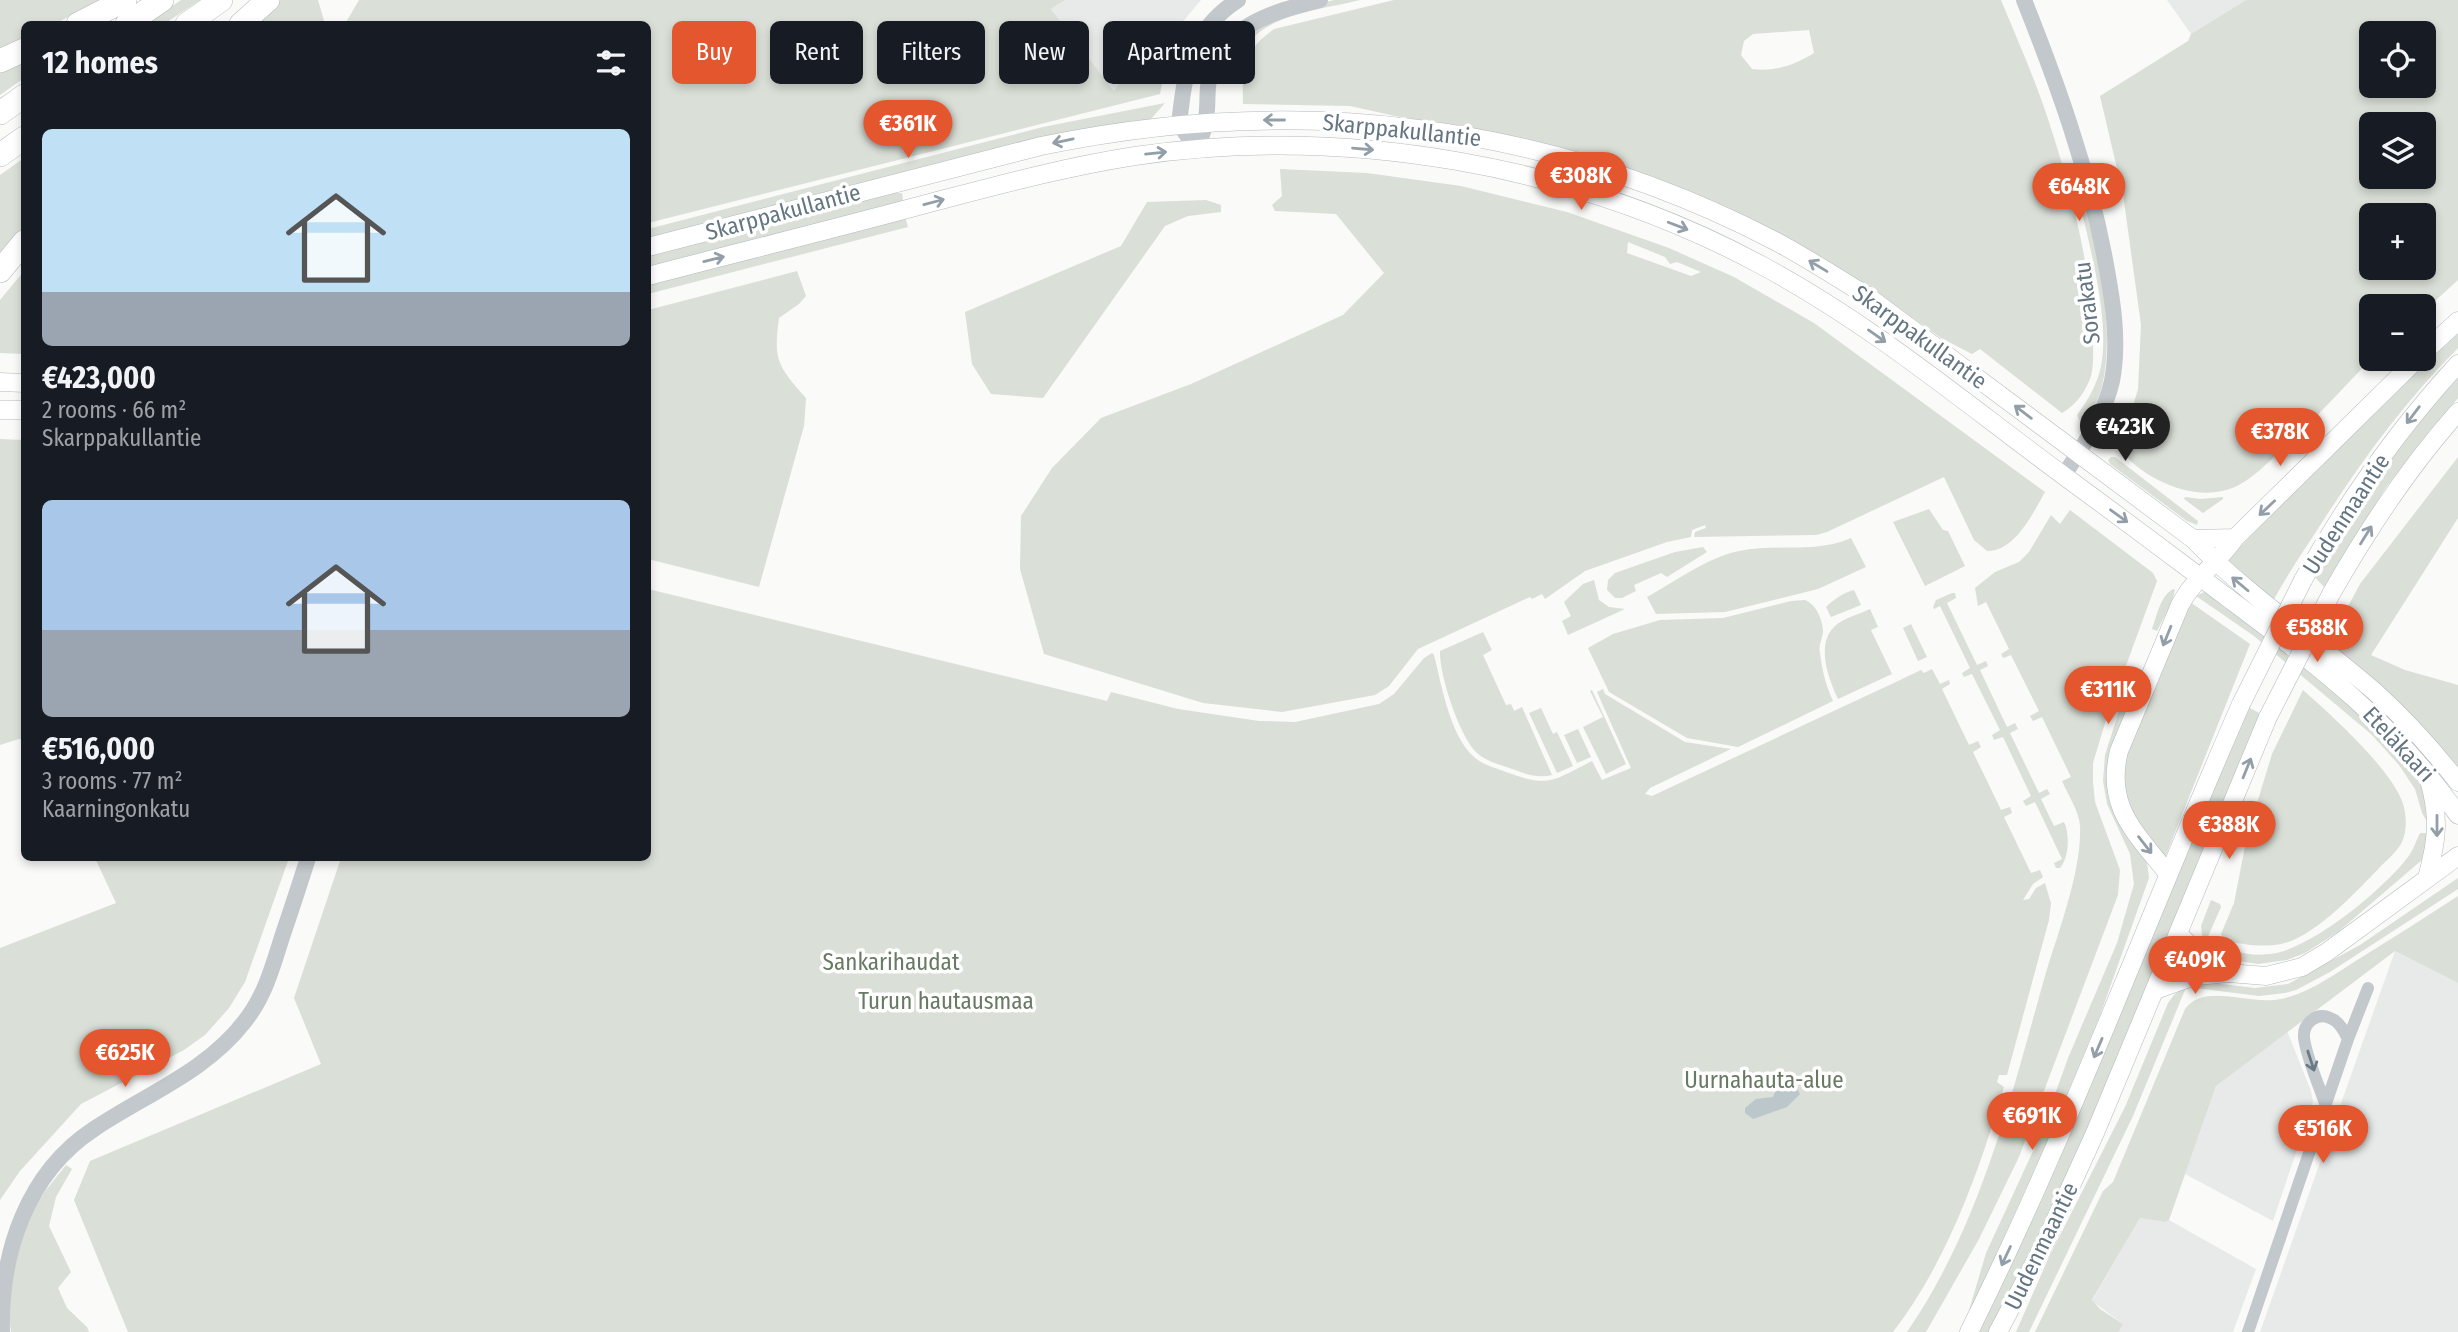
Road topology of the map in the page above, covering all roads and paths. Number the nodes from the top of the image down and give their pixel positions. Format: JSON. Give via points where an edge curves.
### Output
{"nodes":[{"id":1,"x":125,"y":0,"type":"edge"},
{"id":2,"x":162,"y":0,"type":"edge"},
{"id":3,"x":221,"y":0,"type":"edge"},
{"id":4,"x":268,"y":0,"type":"edge"},
{"id":5,"x":1238,"y":0,"type":"edge"},
{"id":6,"x":1320,"y":0,"type":"edge"},
{"id":7,"x":2024,"y":0,"type":"edge"},
{"id":8,"x":84,"y":21,"type":"edge"},
{"id":9,"x":131,"y":21,"type":"edge"},
{"id":10,"x":191,"y":21,"type":"edge"},
{"id":11,"x":244,"y":21,"type":"edge"},
{"id":12,"x":21,"y":51,"type":"edge"},
{"id":13,"x":0,"y":61,"type":"edge"},
{"id":14,"x":21,"y":98,"type":"edge"},
{"id":15,"x":0,"y":113,"type":"edge"},
{"id":16,"x":1206,"y":121,"type":"junction"},
{"id":17,"x":1179,"y":124,"type":"junction"},
{"id":18,"x":21,"y":140,"type":"edge"},
{"id":19,"x":1197,"y":149,"type":"junction"},
{"id":20,"x":0,"y":155,"type":"edge"},
{"id":21,"x":21,"y":246,"type":"edge"},
{"id":22,"x":651,"y":246,"type":"edge"},
{"id":23,"x":0,"y":271,"type":"edge"},
{"id":24,"x":651,"y":275,"type":"edge"},
{"id":25,"x":2458,"y":321,"type":"edge"},
{"id":26,"x":2436,"y":341,"type":"edge"},
{"id":27,"x":2458,"y":364,"type":"edge"},
{"id":28,"x":2405,"y":371,"type":"edge"},
{"id":29,"x":0,"y":382,"type":"edge"},
{"id":30,"x":21,"y":383,"type":"edge"},
{"id":31,"x":0,"y":410,"type":"edge"},
{"id":32,"x":21,"y":410,"type":"edge"},
{"id":33,"x":2458,"y":412,"type":"edge"},
{"id":34,"x":2078,"y":452,"type":"junction"},
{"id":35,"x":2064,"y":475,"type":"junction"},
{"id":36,"x":2235,"y":538,"type":"junction"},
{"id":37,"x":2193,"y":539,"type":"junction"},
{"id":38,"x":2215,"y":562,"type":"junction"},
{"id":39,"x":2200,"y":577,"type":"junction"},
{"id":40,"x":2427,"y":773,"type":"junction"},
{"id":41,"x":2458,"y":782,"type":"edge"},
{"id":42,"x":2458,"y":815,"type":"edge"},
{"id":43,"x":2458,"y":856,"type":"edge"},
{"id":44,"x":307,"y":861,"type":"edge"},
{"id":45,"x":2168,"y":874,"type":"junction"},
{"id":46,"x":2427,"y":878,"type":"junction"},
{"id":47,"x":2178,"y":934,"type":"junction"},
{"id":48,"x":2228,"y":973,"type":"junction"},
{"id":49,"x":2368,"y":988,"type":"dead end"},
{"id":50,"x":2155,"y":989,"type":"junction"},
{"id":51,"x":2348,"y":1039,"type":"junction"},
{"id":52,"x":2326,"y":1106,"type":"junction"},
{"id":53,"x":2,"y":1332,"type":"edge"},
{"id":54,"x":1969,"y":1332,"type":"edge"},
{"id":55,"x":1998,"y":1332,"type":"edge"},
{"id":56,"x":2248,"y":1332,"type":"edge"}],
"edges":[{"from":1,"to":8,"type":"highway"},
{"from":2,"to":9,"type":"highway"},
{"from":3,"to":10,"type":"highway"},
{"from":4,"to":11,"type":"highway"},
{"from":5,"to":17,"type":"street","via":[[1219,14],[1194,49],[1185,72]]},
{"from":6,"to":16,"type":"street","via":[[1258,19],[1233,37],[1211,74]]},
{"from":7,"to":34,"type":"street","name":"Sorakatu","via":[[2058,84],[2083,165],[2113,305],[2116,352],[2111,383],[2101,414]]},
{"from":12,"to":13,"type":"highway"},
{"from":14,"to":15,"type":"highway"},
{"from":16,"to":17,"type":"main road","name":"Skarppakullantie"},
{"from":16,"to":19,"type":"street"},
{"from":34,"to":16,"type":"main road","name":"Skarppakullantie","one_way":true,"via":[[1926,339],[1815,264],[1732,220],[1645,184],[1519,145],[1421,128],[1340,120]]},
{"from":17,"to":19,"type":"street"},
{"from":17,"to":22,"type":"main road","name":"Skarppakullantie","one_way":true,"via":[[1041,146]]},
{"from":18,"to":20,"type":"highway"},
{"from":24,"to":19,"type":"main road","name":"Skarppakullantie","one_way":true,"via":[[1043,173]]},
{"from":19,"to":35,"type":"main road","name":"Skarppakullantie","one_way":true,"via":[[1345,147],[1419,155],[1514,173],[1637,210],[1724,246],[1806,290],[1885,342]]},
{"from":21,"to":23,"type":"highway"},
{"from":25,"to":26,"type":"main road"},
{"from":27,"to":45,"type":"main road","name":"Uudenmaantie","one_way":true,"bridge":true,"via":[[2426,399],[2330,532],[2241,704]]},
{"from":28,"to":36,"type":"main road","one_way":true},
{"from":29,"to":30,"type":"main road"},
{"from":31,"to":32,"type":"main road"},
{"from":47,"to":33,"type":"main road","name":"Uudenmaantie","one_way":true,"bridge":true,"via":[[2268,717],[2331,594],[2384,506]]},
{"from":34,"to":35,"type":"street","name":"Sorakatu"},
{"from":34,"to":37,"type":"main road","name":"Skarppakullantie"},
{"from":35,"to":39,"type":"main road","name":"Skarppakullantie","one_way":true},
{"from":36,"to":37,"type":"main road"},
{"from":36,"to":38,"type":"main road"},
{"from":37,"to":38,"type":"main road","name":"Skarppakullantie"},
{"from":38,"to":39,"type":"main road"},
{"from":41,"to":38,"type":"main road","name":"Eteläkaari","one_way":true,"via":[[2375,693]]},
{"from":39,"to":40,"type":"main road","name":"Eteläkaari","via":[[2349,692]]},
{"from":39,"to":45,"type":"main road","one_way":true,"via":[[2180,604],[2114,773],[2124,817]]},
{"from":40,"to":42,"type":"main road","name":"Eteläkaari"},
{"from":40,"to":46,"type":"main road","one_way":true,"via":[[2437,830]]},
{"from":43,"to":46,"type":"main road"},
{"from":44,"to":53,"type":"street","via":[[269,979],[246,1020],[194,1068],[76,1142],[41,1179],[17,1220],[6,1252]]},
{"from":45,"to":54,"type":"main road","name":"Uudenmaantie","one_way":true,"via":[[2100,1046]]},
{"from":46,"to":48,"type":"main road","via":[[2302,967],[2266,976]]},
{"from":47,"to":48,"type":"main road"},
{"from":47,"to":50,"type":"main road","name":"Uudenmaantie"},
{"from":48,"to":50,"type":"main road","via":[[2195,976]]},
{"from":49,"to":51,"type":"street"},
{"from":50,"to":55,"type":"main road","name":"Uudenmaantie","via":[[2095,1133]]},
{"from":51,"to":52,"type":"street"},
{"from":51,"to":52,"type":"street","one_way":true,"via":[[2333,1018],[2312,1020],[2306,1027],[2304,1039]]},
{"from":52,"to":56,"type":"street"}]}
